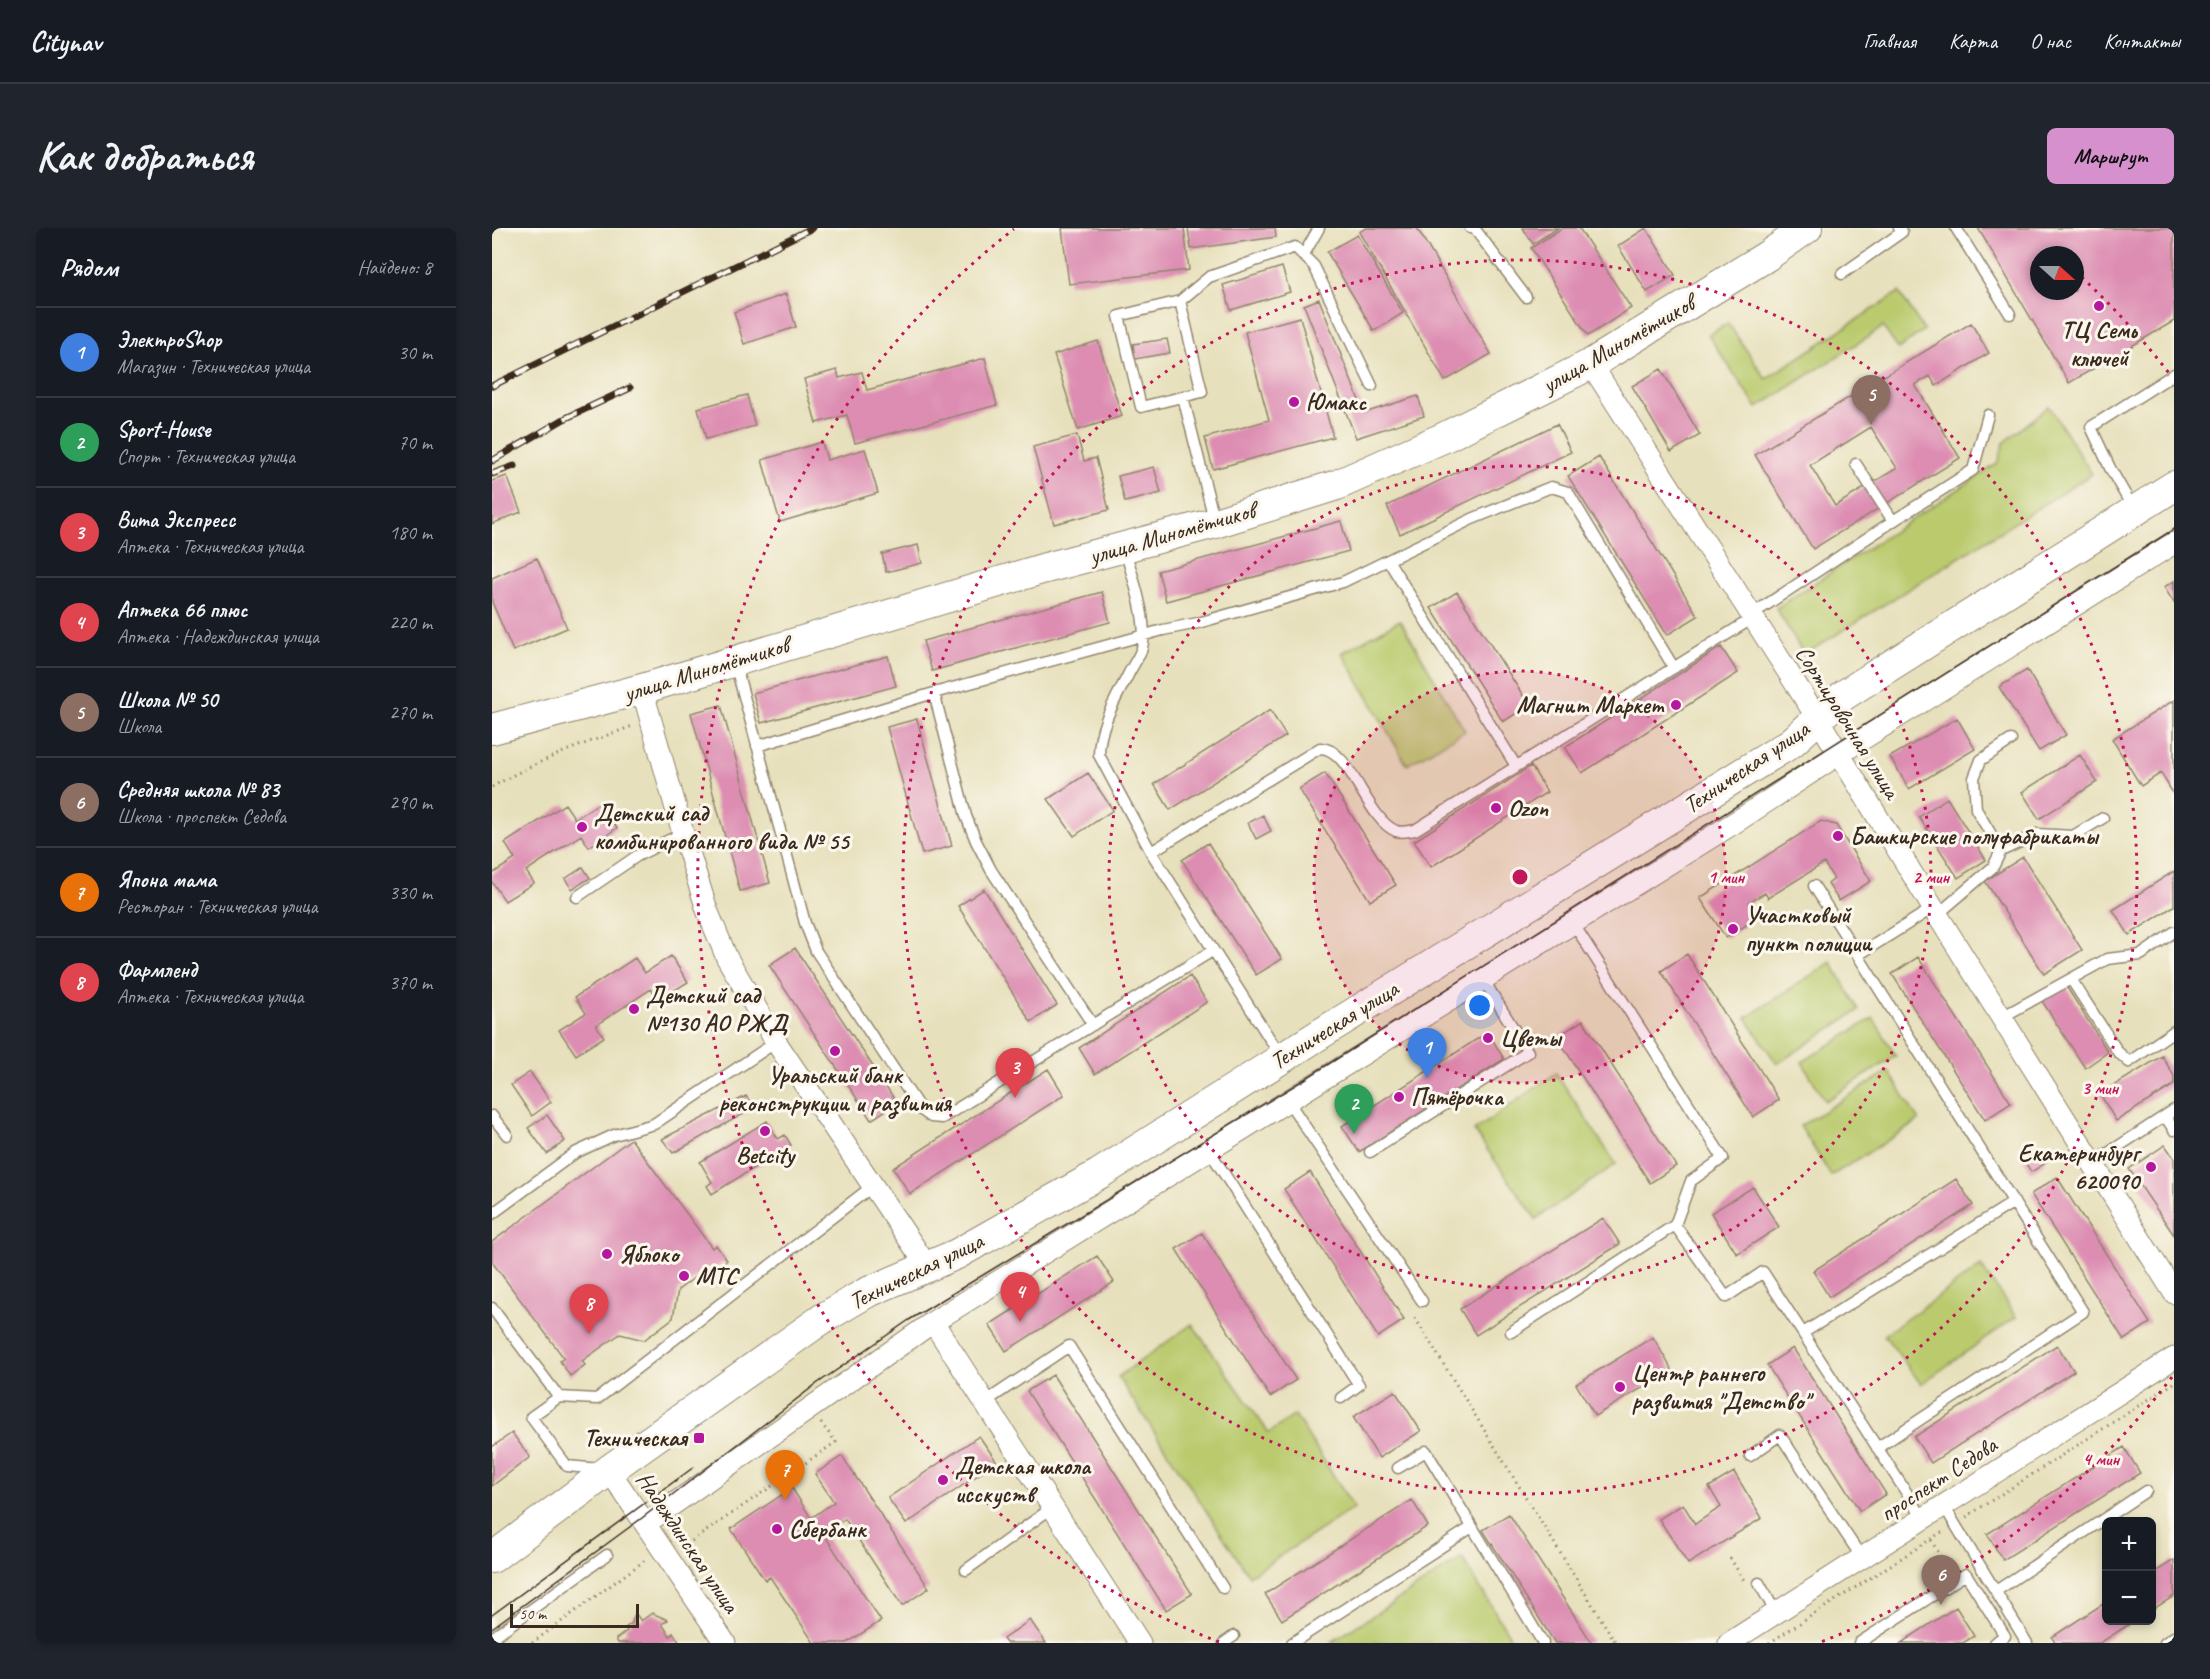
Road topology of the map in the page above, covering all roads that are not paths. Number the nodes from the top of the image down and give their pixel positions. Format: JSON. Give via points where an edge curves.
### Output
{"nodes":[{"id":1,"x":1319,"y":228,"type":"edge"},
{"id":2,"x":1470,"y":228,"type":"edge"},
{"id":3,"x":1807,"y":228,"type":"edge"},
{"id":4,"x":1899,"y":228,"type":"edge"},
{"id":5,"x":1956,"y":228,"type":"edge"},
{"id":6,"x":1304,"y":256,"type":"junction"},
{"id":7,"x":1842,"y":274,"type":"dead end"},
{"id":8,"x":1526,"y":297,"type":"dead end"},
{"id":9,"x":1180,"y":301,"type":"junction"},
{"id":10,"x":2010,"y":314,"type":"dead end"},
{"id":11,"x":1591,"y":364,"type":"junction"},
{"id":12,"x":2174,"y":374,"type":"edge"},
{"id":13,"x":1372,"y":386,"type":"dead end"},
{"id":14,"x":1183,"y":397,"type":"junction"},
{"id":15,"x":1988,"y":415,"type":"dead end"},
{"id":16,"x":1856,"y":464,"type":"dead end"},
{"id":17,"x":2174,"y":486,"type":"edge"},
{"id":18,"x":2134,"y":511,"type":"junction"},
{"id":19,"x":1893,"y":521,"type":"junction"},
{"id":20,"x":1215,"y":523,"type":"junction"},
{"id":21,"x":2174,"y":543,"type":"edge"},
{"id":22,"x":1124,"y":547,"type":"junction"},
{"id":23,"x":1388,"y":560,"type":"junction"},
{"id":24,"x":1752,"y":617,"type":"junction"},
{"id":25,"x":1144,"y":636,"type":"junction"},
{"id":26,"x":735,"y":661,"type":"junction"},
{"id":27,"x":1674,"y":668,"type":"junction"},
{"id":28,"x":642,"y":689,"type":"junction"},
{"id":29,"x":934,"y":693,"type":"junction"},
{"id":30,"x":1818,"y":719,"type":"junction"},
{"id":31,"x":492,"y":729,"type":"edge"},
{"id":32,"x":2012,"y":740,"type":"dead end"},
{"id":33,"x":757,"y":746,"type":"junction"},
{"id":34,"x":1839,"y":754,"type":"junction"},
{"id":35,"x":1516,"y":766,"type":"junction"},
{"id":36,"x":2103,"y":818,"type":"dead end"},
{"id":37,"x":683,"y":833,"type":"junction"},
{"id":38,"x":2001,"y":851,"type":"junction"},
{"id":39,"x":1151,"y":852,"type":"junction"},
{"id":40,"x":1814,"y":886,"type":"dead end"},
{"id":41,"x":577,"y":897,"type":"dead end"},
{"id":42,"x":1935,"y":911,"type":"junction"},
{"id":43,"x":1573,"y":923,"type":"junction"},
{"id":44,"x":2174,"y":932,"type":"edge"},
{"id":45,"x":1209,"y":953,"type":"dead end"},
{"id":46,"x":1858,"y":955,"type":"junction"},
{"id":47,"x":1483,"y":979,"type":"junction"},
{"id":48,"x":2071,"y":979,"type":"junction"},
{"id":49,"x":2001,"y":1017,"type":"junction"},
{"id":50,"x":1093,"y":1025,"type":"junction"},
{"id":51,"x":2174,"y":1031,"type":"edge"},
{"id":52,"x":776,"y":1042,"type":"junction"},
{"id":53,"x":1282,"y":1058,"type":"junction"},
{"id":54,"x":1288,"y":1101,"type":"junction"},
{"id":55,"x":2169,"y":1113,"type":"edge"},
{"id":56,"x":492,"y":1116,"type":"edge"},
{"id":57,"x":2174,"y":1130,"type":"edge"},
{"id":58,"x":507,"y":1135,"type":"dead end"},
{"id":59,"x":1209,"y":1150,"type":"junction"},
{"id":60,"x":1371,"y":1152,"type":"dead end"},
{"id":61,"x":2093,"y":1163,"type":"junction"},
{"id":62,"x":874,"y":1185,"type":"junction"},
{"id":63,"x":2014,"y":1202,"type":"junction"},
{"id":64,"x":492,"y":1214,"type":"edge"},
{"id":65,"x":1675,"y":1225,"type":"junction"},
{"id":66,"x":927,"y":1266,"type":"junction"},
{"id":67,"x":2174,"y":1293,"type":"edge"},
{"id":68,"x":1422,"y":1301,"type":"dead end"},
{"id":69,"x":492,"y":1308,"type":"edge"},
{"id":70,"x":933,"y":1322,"type":"junction"},
{"id":71,"x":1511,"y":1332,"type":"dead end"},
{"id":72,"x":1803,"y":1333,"type":"junction"},
{"id":73,"x":2174,"y":1358,"type":"edge"},
{"id":74,"x":560,"y":1397,"type":"junction"},
{"id":75,"x":1341,"y":1398,"type":"dead end"},
{"id":76,"x":985,"y":1402,"type":"junction"},
{"id":77,"x":1877,"y":1448,"type":"junction"},
{"id":78,"x":1750,"y":1456,"type":"dead end"},
{"id":79,"x":1398,"y":1468,"type":"dead end"},
{"id":80,"x":609,"y":1470,"type":"junction"},
{"id":81,"x":2146,"y":1491,"type":"dead end"},
{"id":82,"x":1944,"y":1506,"type":"junction"},
{"id":83,"x":1053,"y":1507,"type":"junction"},
{"id":84,"x":1923,"y":1518,"type":"junction"},
{"id":85,"x":645,"y":1524,"type":"junction"},
{"id":86,"x":1472,"y":1527,"type":"junction"},
{"id":87,"x":607,"y":1555,"type":"dead end"},
{"id":88,"x":492,"y":1558,"type":"edge"},
{"id":89,"x":1862,"y":1558,"type":"junction"},
{"id":90,"x":966,"y":1570,"type":"dead end"},
{"id":91,"x":1758,"y":1583,"type":"dead end"},
{"id":92,"x":1222,"y":1588,"type":"dead end"},
{"id":93,"x":1996,"y":1591,"type":"junction"},
{"id":94,"x":1776,"y":1613,"type":"junction"},
{"id":95,"x":1234,"y":1636,"type":"dead end"},
{"id":96,"x":2174,"y":1637,"type":"edge"},
{"id":97,"x":492,"y":1638,"type":"edge"},
{"id":98,"x":1541,"y":1642,"type":"edge"},
{"id":99,"x":725,"y":1643,"type":"edge"},
{"id":100,"x":1140,"y":1643,"type":"edge"},
{"id":101,"x":1224,"y":1643,"type":"edge"},
{"id":102,"x":1292,"y":1643,"type":"edge"},
{"id":103,"x":1729,"y":1643,"type":"edge"},
{"id":104,"x":1859,"y":1643,"type":"edge"},
{"id":105,"x":1994,"y":1643,"type":"edge"},
{"id":106,"x":2027,"y":1643,"type":"edge"},
{"id":107,"x":2164,"y":1643,"type":"edge"}],
"edges":[{"from":1,"to":6,"type":"lane"},
{"from":2,"to":8,"type":"lane","via":[[1474,228]]},
{"from":3,"to":11,"type":"main road","name":"улица Миномётчиков"},
{"from":4,"to":7,"type":"lane","via":[[1902,232]]},
{"from":5,"to":10,"type":"lane"},
{"from":6,"to":9,"type":"lane","via":[[1295,247],[1209,277]]},
{"from":6,"to":13,"type":"lane","via":[[1314,266]]},
{"from":9,"to":14,"type":"lane","via":[[1202,392]]},
{"from":9,"to":14,"type":"lane","via":[[1119,316],[1141,407]]},
{"from":11,"to":20,"type":"main road","name":"улица Миномётчиков","via":[[1445,437],[1336,485]]},
{"from":11,"to":24,"type":"street","name":"Сортировочная улица"},
{"from":12,"to":18,"type":"lane","via":[[2091,427]]},
{"from":14,"to":20,"type":"lane"},
{"from":15,"to":19,"type":"lane","via":[[1973,470]]},
{"from":16,"to":19,"type":"lane"},
{"from":17,"to":18,"type":"main road","name":"Техническая улица"},
{"from":18,"to":30,"type":"main road","name":"Техническая улица","via":[[1844,695]]},
{"from":19,"to":24,"type":"lane"},
{"from":20,"to":22,"type":"main road","name":"улица Миномётчиков"},
{"from":21,"to":34,"type":"street"},
{"from":22,"to":25,"type":"lane"},
{"from":22,"to":26,"type":"main road","name":"улица Миномётчиков"},
{"from":23,"to":25,"type":"lane","via":[[1343,582]]},
{"from":23,"to":27,"type":"lane","via":[[1472,519],[1551,487],[1563,489]]},
{"from":23,"to":35,"type":"lane"},
{"from":24,"to":27,"type":"lane"},
{"from":24,"to":30,"type":"street","name":"Сортировочная улица"},
{"from":25,"to":29,"type":"lane"},
{"from":25,"to":39,"type":"lane","via":[[1141,651],[1099,739],[1099,755]]},
{"from":26,"to":28,"type":"main road","name":"улица Миномётчиков"},
{"from":26,"to":33,"type":"lane"},
{"from":27,"to":35,"type":"lane"},
{"from":28,"to":31,"type":"main road","name":"улица Миномётчиков"},
{"from":28,"to":37,"type":"street"},
{"from":29,"to":33,"type":"lane"},
{"from":29,"to":50,"type":"lane","via":[[966,816],[981,851]]},
{"from":30,"to":34,"type":"street","name":"Сортировочная улица"},
{"from":30,"to":53,"type":"main road","name":"Техническая улица","via":[[1791,743]]},
{"from":32,"to":38,"type":"lane","via":[[1981,760],[1974,778],[1976,808]]},
{"from":33,"to":50,"type":"lane","via":[[816,951],[920,1109],[931,1117],[942,1118]]},
{"from":34,"to":42,"type":"street","name":"Сортировочная улица"},
{"from":34,"to":43,"type":"street"},
{"from":35,"to":39,"type":"lane","via":[[1415,830],[1398,832],[1373,809],[1337,754],[1320,748]]},
{"from":36,"to":38,"type":"lane","via":[[2073,836],[2037,834]]},
{"from":37,"to":41,"type":"lane","via":[[637,856]]},
{"from":37,"to":52,"type":"street","via":[[726,958]]},
{"from":38,"to":42,"type":"lane","via":[[1993,867]]},
{"from":39,"to":53,"type":"lane"},
{"from":40,"to":46,"type":"lane"},
{"from":42,"to":46,"type":"lane"},
{"from":42,"to":49,"type":"street","name":"Сортировочная улица"},
{"from":43,"to":47,"type":"street"},
{"from":43,"to":65,"type":"lane","via":[[1723,1158],[1691,1181]]},
{"from":44,"to":48,"type":"lane","via":[[2141,955],[2107,959]]},
{"from":45,"to":50,"type":"lane"},
{"from":46,"to":63,"type":"lane"},
{"from":47,"to":54,"type":"street"},
{"from":47,"to":60,"type":"lane","via":[[1528,1052]]},
{"from":48,"to":49,"type":"lane"},
{"from":48,"to":51,"type":"lane","via":[[2118,1052],[2129,1062]]},
{"from":49,"to":61,"type":"street","name":"Сортировочная улица"},
{"from":52,"to":62,"type":"street"},
{"from":52,"to":64,"type":"lane","via":[[654,1124],[614,1135],[575,1153]]},
{"from":53,"to":66,"type":"main road","name":"Техническая улица","via":[[1099,1174],[957,1254]]},
{"from":54,"to":59,"type":"street"},
{"from":54,"to":68,"type":"lane"},
{"from":55,"to":57,"type":"lane"},
{"from":55,"to":61,"type":"lane"},
{"from":56,"to":58,"type":"lane"},
{"from":59,"to":70,"type":"street"},
{"from":59,"to":75,"type":"lane","via":[[1359,1385]]},
{"from":61,"to":67,"type":"street","name":"Сортировочная улица"},
{"from":62,"to":66,"type":"street"},
{"from":62,"to":74,"type":"lane","via":[[597,1399]]},
{"from":63,"to":72,"type":"lane"},
{"from":63,"to":77,"type":"lane","via":[[2083,1312]]},
{"from":65,"to":71,"type":"lane"},
{"from":65,"to":72,"type":"lane","via":[[1726,1297],[1763,1272]]},
{"from":66,"to":80,"type":"main road","name":"Техническая улица","via":[[866,1293],[822,1319]]},
{"from":69,"to":74,"type":"lane"},
{"from":70,"to":76,"type":"street"},
{"from":70,"to":85,"type":"street"},
{"from":72,"to":77,"type":"lane"},
{"from":73,"to":82,"type":"street","name":"проспект Седова"},
{"from":74,"to":80,"type":"lane","via":[[531,1417],[567,1466]]},
{"from":76,"to":83,"type":"street"},
{"from":76,"to":92,"type":"lane","via":[[1069,1346]]},
{"from":77,"to":84,"type":"lane"},
{"from":78,"to":89,"type":"lane","via":[[1780,1435]]},
{"from":79,"to":86,"type":"lane","via":[[1426,1450]]},
{"from":80,"to":85,"type":"street","name":"Надеждинская улица"},
{"from":80,"to":88,"type":"main road","name":"Техническая улица"},
{"from":81,"to":93,"type":"lane"},
{"from":82,"to":84,"type":"street","name":"проспект Седова"},
{"from":82,"to":93,"type":"lane"},
{"from":83,"to":90,"type":"lane"},
{"from":83,"to":100,"type":"street"},
{"from":84,"to":89,"type":"street","name":"проспект Седова"},
{"from":85,"to":99,"type":"street","name":"Надеждинская улица"},
{"from":86,"to":98,"type":"lane"},
{"from":86,"to":102,"type":"lane"},
{"from":87,"to":97,"type":"lane"},
{"from":89,"to":94,"type":"street","name":"проспект Седова"},
{"from":91,"to":94,"type":"lane"},
{"from":93,"to":106,"type":"lane"},
{"from":94,"to":103,"type":"street","name":"проспект Седова"},
{"from":95,"to":101,"type":"lane"},
{"from":96,"to":107,"type":"lane"},
{"from":104,"to":105,"type":"lane","via":[[1966,1574],[2005,1636]]}]}
